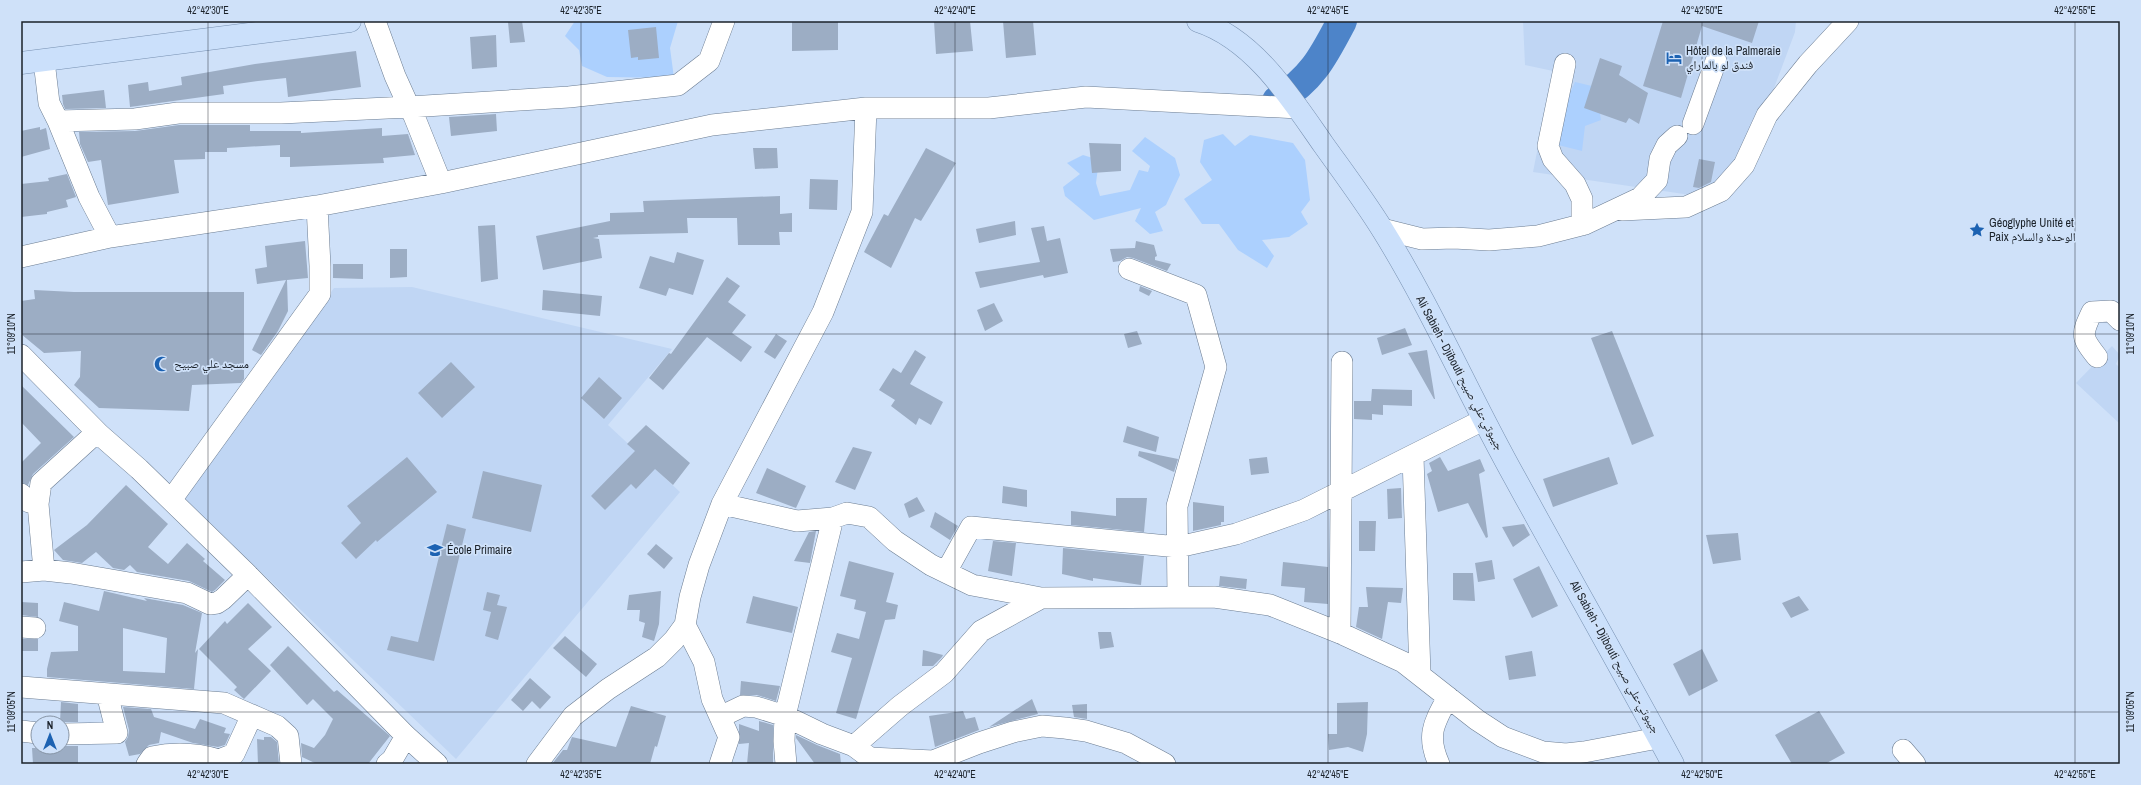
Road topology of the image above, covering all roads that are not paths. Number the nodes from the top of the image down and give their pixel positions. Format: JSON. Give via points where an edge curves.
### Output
{"nodes":[{"id":1,"x":350,"y":21,"type":"edge"},
{"id":2,"x":375,"y":21,"type":"edge"},
{"id":3,"x":724,"y":21,"type":"edge"},
{"id":4,"x":1198,"y":21,"type":"edge"},
{"id":5,"x":1848,"y":21,"type":"edge"},
{"id":6,"x":44,"y":61,"type":"junction"},
{"id":7,"x":1716,"y":61,"type":"dead end"},
{"id":8,"x":21,"y":63,"type":"edge"},
{"id":9,"x":1565,"y":64,"type":"dead end"},
{"id":10,"x":409,"y":108,"type":"junction"},
{"id":11,"x":866,"y":108,"type":"junction"},
{"id":12,"x":1298,"y":108,"type":"junction"},
{"id":13,"x":58,"y":121,"type":"junction"},
{"id":14,"x":441,"y":184,"type":"junction"},
{"id":15,"x":317,"y":206,"type":"junction"},
{"id":16,"x":1614,"y":210,"type":"junction"},
{"id":17,"x":1582,"y":225,"type":"junction"},
{"id":18,"x":1382,"y":229,"type":"junction"},
{"id":19,"x":110,"y":237,"type":"junction"},
{"id":20,"x":21,"y":257,"type":"edge"},
{"id":21,"x":1129,"y":269,"type":"dead end"},
{"id":22,"x":2120,"y":320,"type":"edge"},
{"id":23,"x":21,"y":355,"type":"edge"},
{"id":24,"x":2097,"y":357,"type":"dead end"},
{"id":25,"x":1342,"y":362,"type":"dead end"},
{"id":26,"x":1483,"y":420,"type":"junction"},
{"id":27,"x":97,"y":432,"type":"junction"},
{"id":28,"x":1413,"y":456,"type":"junction"},
{"id":29,"x":1341,"y":492,"type":"junction"},
{"id":30,"x":30,"y":499,"type":"edge"},
{"id":31,"x":171,"y":500,"type":"junction"},
{"id":32,"x":722,"y":504,"type":"junction"},
{"id":33,"x":832,"y":518,"type":"junction"},
{"id":34,"x":1178,"y":546,"type":"junction"},
{"id":35,"x":44,"y":570,"type":"junction"},
{"id":36,"x":21,"y":572,"type":"edge"},
{"id":37,"x":946,"y":572,"type":"junction"},
{"id":38,"x":248,"y":575,"type":"junction"},
{"id":39,"x":1178,"y":597,"type":"junction"},
{"id":40,"x":1041,"y":598,"type":"junction"},
{"id":41,"x":685,"y":625,"type":"junction"},
{"id":42,"x":1340,"y":633,"type":"junction"},
{"id":43,"x":1420,"y":675,"type":"junction"},
{"id":44,"x":21,"y":687,"type":"edge"},
{"id":45,"x":107,"y":694,"type":"junction"},
{"id":46,"x":1448,"y":697,"type":"junction"},
{"id":47,"x":252,"y":715,"type":"junction"},
{"id":48,"x":786,"y":716,"type":"junction"},
{"id":49,"x":720,"y":717,"type":"junction"},
{"id":50,"x":70,"y":734,"type":"edge"},
{"id":51,"x":406,"y":736,"type":"junction"},
{"id":52,"x":1658,"y":738,"type":"junction"},
{"id":53,"x":854,"y":746,"type":"junction"},
{"id":54,"x":147,"y":764,"type":"edge"},
{"id":55,"x":291,"y":764,"type":"edge"},
{"id":56,"x":387,"y":764,"type":"edge"},
{"id":57,"x":437,"y":764,"type":"edge"},
{"id":58,"x":537,"y":764,"type":"edge"},
{"id":59,"x":720,"y":764,"type":"edge"},
{"id":60,"x":786,"y":764,"type":"edge"},
{"id":61,"x":1165,"y":764,"type":"edge"},
{"id":62,"x":1439,"y":764,"type":"edge"},
{"id":63,"x":1673,"y":764,"type":"edge"}],
"edges":[{"from":1,"to":6,"type":"main road"},
{"from":2,"to":10,"type":"street"},
{"from":3,"to":10,"type":"street","via":[[709,61],[678,85],[569,97]]},
{"from":4,"to":12,"type":"main road","name":"Ali Sabieh - Djibouti جيبوتي-علي صبيح","via":[[1228,34],[1248,49]]},
{"from":5,"to":16,"type":"street","via":[[1808,64],[1767,115],[1744,166],[1721,191],[1686,207]]},
{"from":6,"to":8,"type":"main road"},
{"from":6,"to":13,"type":"street","via":[[49,103]]},
{"from":7,"to":16,"type":"street","via":[[1685,130],[1667,144],[1660,159],[1657,180],[1640,198]]},
{"from":9,"to":17,"type":"street","via":[[1548,146],[1553,159],[1575,184],[1582,199]]},
{"from":10,"to":13,"type":"street","via":[[282,113],[186,112],[135,119]]},
{"from":10,"to":14,"type":"street"},
{"from":11,"to":12,"type":"street","via":[[989,108],[1086,97]]},
{"from":11,"to":14,"type":"street","via":[[712,126]]},
{"from":11,"to":32,"type":"street","via":[[862,212],[823,312]]},
{"from":12,"to":18,"type":"main road","name":"Ali Sabieh - Djibouti جيبوتي-علي صبيح"},
{"from":13,"to":19,"type":"street","via":[[89,197]]},
{"from":14,"to":15,"type":"street"},
{"from":15,"to":19,"type":"street"},
{"from":15,"to":31,"type":"street","via":[[320,294]]},
{"from":16,"to":17,"type":"street"},
{"from":17,"to":18,"type":"street","via":[[1538,236],[1489,240],[1422,239]]},
{"from":18,"to":26,"type":"main road","name":"Ali Sabieh - Djibouti جيبوتي-علي صبيح","via":[[1430,315]]},
{"from":19,"to":20,"type":"street"},
{"from":21,"to":34,"type":"street","via":[[1196,295],[1216,367],[1177,506]]},
{"from":22,"to":24,"type":"street","via":[[2111,311],[2092,312],[2083,329],[2084,341]]},
{"from":23,"to":27,"type":"street"},
{"from":25,"to":29,"type":"street"},
{"from":26,"to":28,"type":"street"},
{"from":26,"to":52,"type":"main road","name":"Ali Sabieh - Djibouti جيبوتي-علي صبيح"},
{"from":27,"to":30,"type":"street","via":[[41,483]]},
{"from":27,"to":31,"type":"street"},
{"from":28,"to":29,"type":"street"},
{"from":28,"to":43,"type":"street"},
{"from":29,"to":34,"type":"street","via":[[1304,510],[1243,531]]},
{"from":29,"to":42,"type":"street"},
{"from":30,"to":35,"type":"street"},
{"from":31,"to":38,"type":"street"},
{"from":32,"to":33,"type":"street","via":[[797,521]]},
{"from":32,"to":41,"type":"street","via":[[699,565]]},
{"from":33,"to":37,"type":"street","via":[[847,513],[869,517],[895,540],[931,565]]},
{"from":33,"to":48,"type":"street"},
{"from":34,"to":37,"type":"street","via":[[971,527]]},
{"from":34,"to":39,"type":"street"},
{"from":35,"to":36,"type":"street"},
{"from":35,"to":38,"type":"street","via":[[187,592],[210,604],[217,603]]},
{"from":37,"to":40,"type":"street","via":[[972,585]]},
{"from":38,"to":51,"type":"street"},
{"from":39,"to":40,"type":"street"},
{"from":39,"to":42,"type":"street","via":[[1214,597],[1270,605]]},
{"from":40,"to":53,"type":"street","via":[[981,632],[944,673],[900,706]]},
{"from":41,"to":49,"type":"street","via":[[704,662],[712,699]]},
{"from":41,"to":58,"type":"street","via":[[657,657],[573,716]]},
{"from":42,"to":43,"type":"street","via":[[1403,662]]},
{"from":43,"to":46,"type":"street"},
{"from":44,"to":45,"type":"street"},
{"from":45,"to":47,"type":"street","via":[[224,703]]},
{"from":45,"to":50,"type":"street","via":[[117,732]]},
{"from":46,"to":52,"type":"street","via":[[1503,737],[1543,752],[1584,752]]},
{"from":46,"to":62,"type":"street","via":[[1435,721],[1432,747]]},
{"from":47,"to":54,"type":"street","via":[[234,754],[218,760],[201,755],[171,752],[152,756]]},
{"from":47,"to":55,"type":"street","via":[[277,726],[288,736]]},
{"from":48,"to":49,"type":"street","via":[[743,706]]},
{"from":48,"to":53,"type":"street"},
{"from":48,"to":60,"type":"street"},
{"from":49,"to":59,"type":"street","via":[[729,737]]},
{"from":51,"to":56,"type":"street"},
{"from":51,"to":57,"type":"street"},
{"from":52,"to":63,"type":"main road","name":"Ali Sabieh - Djibouti جيبوتي-علي صبيح"},
{"from":53,"to":61,"type":"street","via":[[870,758],[933,761],[979,743],[1042,726],[1086,731],[1126,743]]}]}
